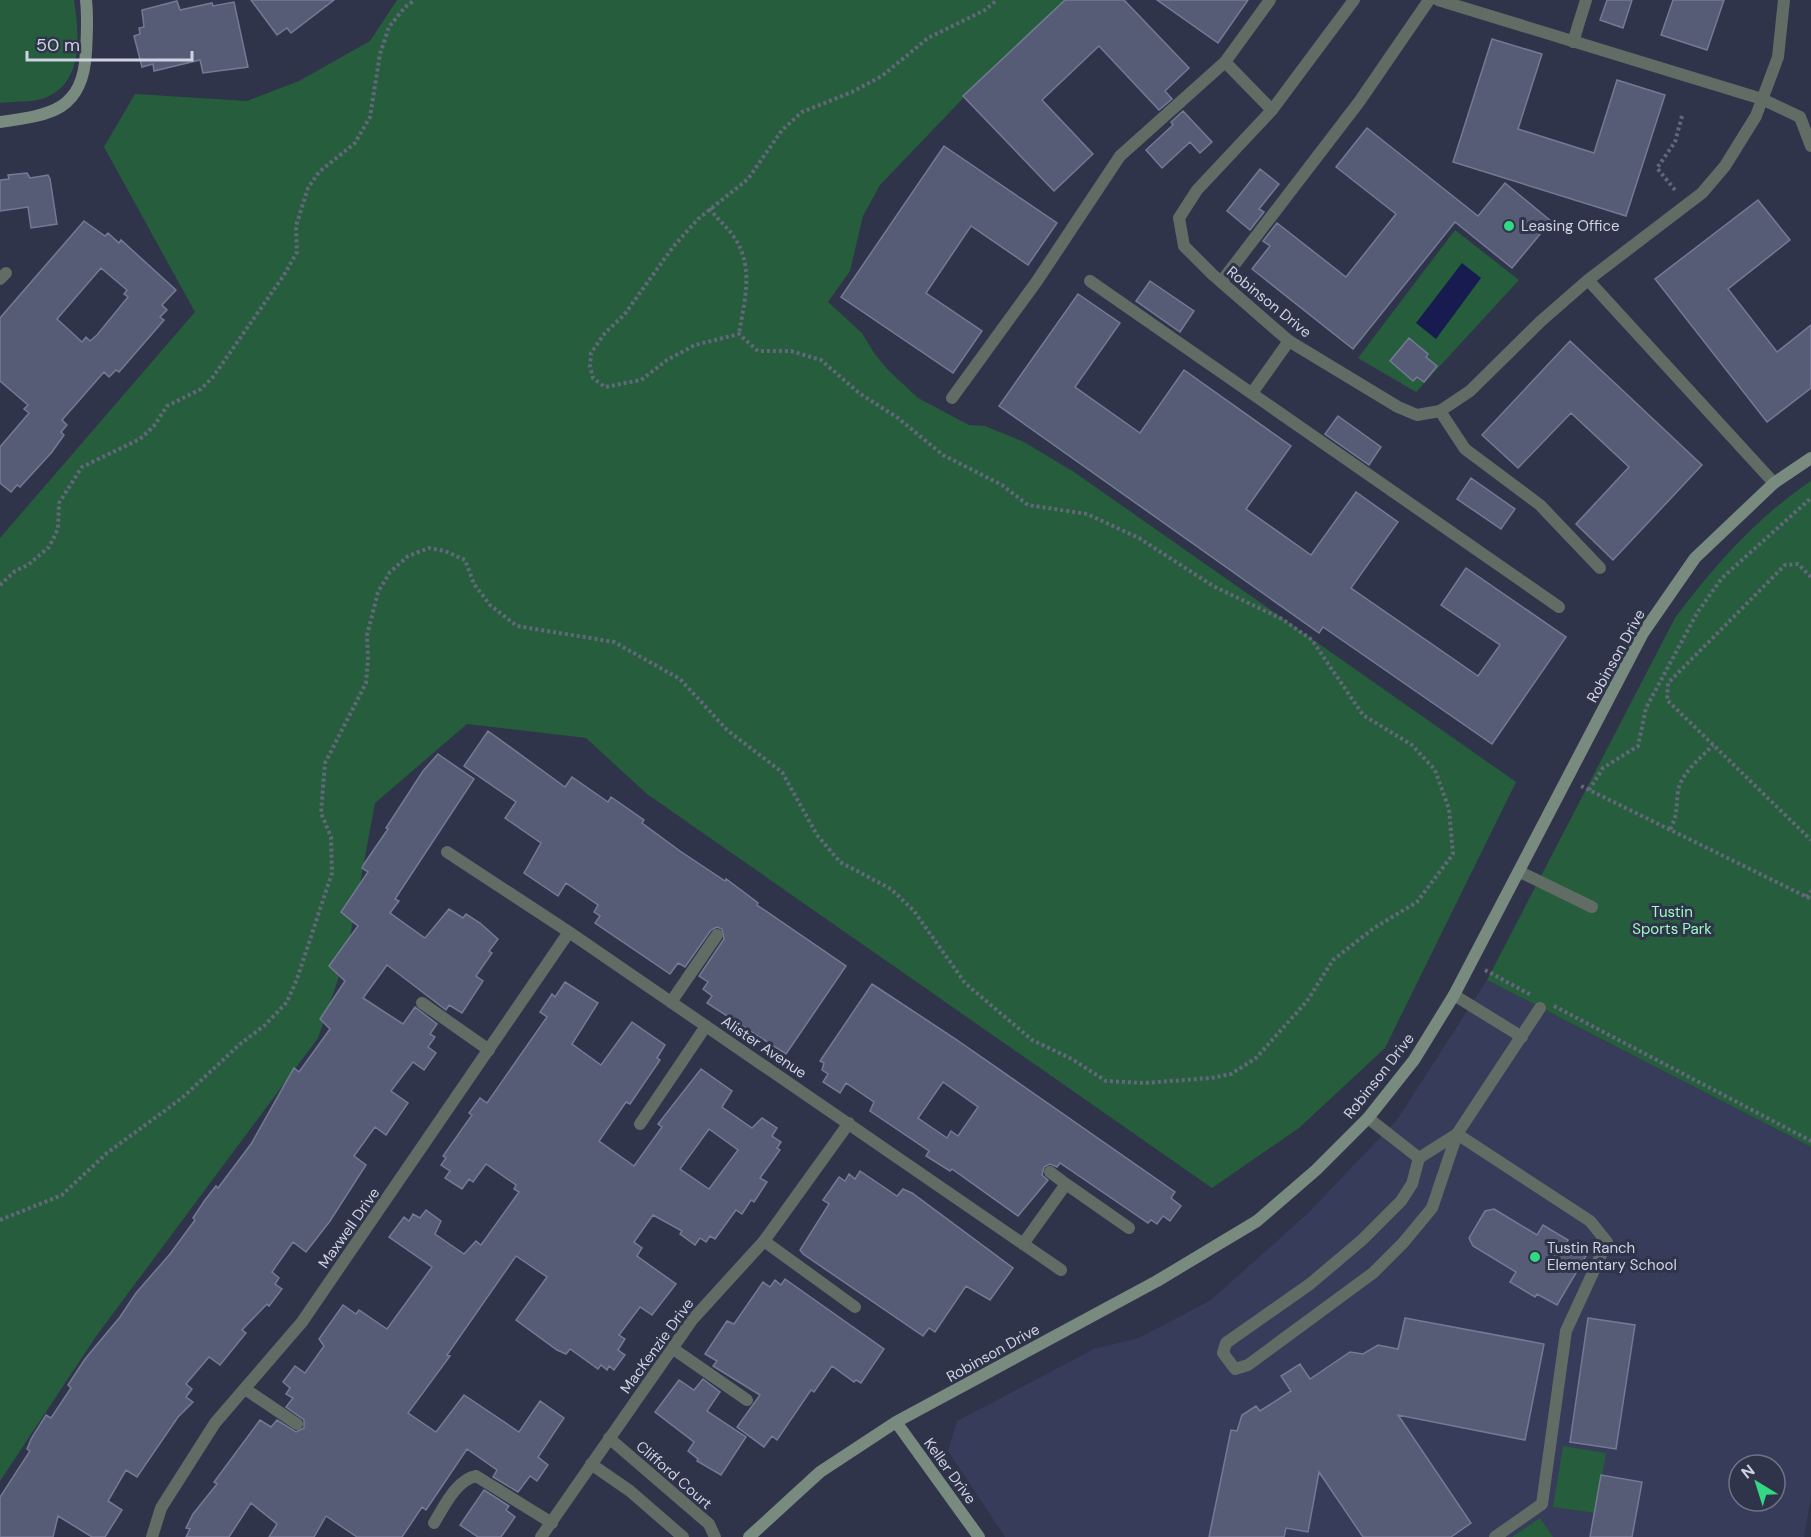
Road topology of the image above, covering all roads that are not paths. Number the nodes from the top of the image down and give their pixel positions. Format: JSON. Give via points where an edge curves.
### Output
{"nodes":[{"id":1,"x":86,"y":0,"type":"edge"},
{"id":2,"x":1270,"y":0,"type":"edge"},
{"id":3,"x":1353,"y":0,"type":"edge"},
{"id":4,"x":1429,"y":0,"type":"edge"},
{"id":5,"x":1438,"y":0,"type":"edge"},
{"id":6,"x":1586,"y":0,"type":"edge"},
{"id":7,"x":1784,"y":0,"type":"edge"},
{"id":8,"x":1573,"y":42,"type":"junction"},
{"id":9,"x":1225,"y":62,"type":"junction"},
{"id":10,"x":1762,"y":99,"type":"junction"},
{"id":11,"x":1272,"y":110,"type":"junction"},
{"id":12,"x":0,"y":122,"type":"edge"},
{"id":13,"x":1811,"y":146,"type":"edge"},
{"id":14,"x":1588,"y":280,"type":"junction"},
{"id":15,"x":1090,"y":281,"type":"dead end"},
{"id":16,"x":1221,"y":282,"type":"junction"},
{"id":17,"x":1289,"y":341,"type":"junction"},
{"id":18,"x":1252,"y":393,"type":"junction"},
{"id":19,"x":952,"y":398,"type":"dead end"},
{"id":20,"x":1440,"y":411,"type":"junction"},
{"id":21,"x":1811,"y":458,"type":"edge"},
{"id":22,"x":1774,"y":483,"type":"junction"},
{"id":23,"x":1600,"y":568,"type":"dead end"},
{"id":24,"x":1559,"y":607,"type":"dead end"},
{"id":25,"x":447,"y":852,"type":"dead end"},
{"id":26,"x":1520,"y":872,"type":"junction"},
{"id":27,"x":1592,"y":907,"type":"dead end"},
{"id":28,"x":569,"y":932,"type":"junction"},
{"id":29,"x":717,"y":935,"type":"dead end"},
{"id":30,"x":1454,"y":995,"type":"junction"},
{"id":31,"x":422,"y":1002,"type":"dead end"},
{"id":32,"x":671,"y":1002,"type":"junction"},
{"id":33,"x":1540,"y":1002,"type":"road end"},
{"id":34,"x":706,"y":1026,"type":"junction"},
{"id":35,"x":1522,"y":1037,"type":"junction"},
{"id":36,"x":489,"y":1050,"type":"junction"},
{"id":37,"x":1368,"y":1118,"type":"junction"},
{"id":38,"x":849,"y":1123,"type":"junction"},
{"id":39,"x":640,"y":1124,"type":"dead end"},
{"id":40,"x":1457,"y":1134,"type":"junction"},
{"id":41,"x":1419,"y":1158,"type":"junction"},
{"id":42,"x":1050,"y":1172,"type":"dead end"},
{"id":43,"x":1066,"y":1184,"type":"junction"},
{"id":44,"x":1129,"y":1228,"type":"dead end"},
{"id":45,"x":764,"y":1241,"type":"junction"},
{"id":46,"x":1023,"y":1244,"type":"junction"},
{"id":47,"x":1061,"y":1270,"type":"dead end"},
{"id":48,"x":855,"y":1307,"type":"dead end"},
{"id":49,"x":672,"y":1348,"type":"junction"},
{"id":50,"x":245,"y":1389,"type":"junction"},
{"id":51,"x":747,"y":1400,"type":"dead end"},
{"id":52,"x":897,"y":1422,"type":"junction"},
{"id":53,"x":297,"y":1424,"type":"dead end"},
{"id":54,"x":609,"y":1438,"type":"junction"},
{"id":55,"x":591,"y":1464,"type":"junction"},
{"id":56,"x":434,"y":1523,"type":"dead end"},
{"id":57,"x":552,"y":1523,"type":"junction"},
{"id":58,"x":152,"y":1537,"type":"edge"},
{"id":59,"x":542,"y":1537,"type":"edge"},
{"id":60,"x":683,"y":1537,"type":"edge"},
{"id":61,"x":715,"y":1537,"type":"edge"},
{"id":62,"x":749,"y":1537,"type":"edge"},
{"id":63,"x":979,"y":1537,"type":"edge"},
{"id":64,"x":1496,"y":1537,"type":"edge"}],
"edges":[{"from":1,"to":12,"type":"street","via":[[88,20],[80,88],[67,103],[51,111]]},
{"from":2,"to":9,"type":"street"},
{"from":3,"to":11,"type":"street","name":"Robinson Drive"},
{"from":4,"to":16,"type":"street","via":[[1359,102]]},
{"from":5,"to":8,"type":"street"},
{"from":6,"to":8,"type":"street"},
{"from":7,"to":10,"type":"street","via":[[1778,57]]},
{"from":8,"to":10,"type":"street"},
{"from":9,"to":11,"type":"street"},
{"from":9,"to":19,"type":"street","via":[[1120,156],[1037,282]]},
{"from":10,"to":13,"type":"street","via":[[1800,117]]},
{"from":10,"to":14,"type":"street","via":[[1725,166],[1702,193]]},
{"from":11,"to":16,"type":"street","name":"Robinson Drive","via":[[1197,190],[1179,218],[1184,246]]},
{"from":14,"to":20,"type":"street","via":[[1470,391]]},
{"from":14,"to":22,"type":"street"},
{"from":15,"to":18,"type":"street"},
{"from":16,"to":17,"type":"street","name":"Robinson Drive"},
{"from":17,"to":18,"type":"street"},
{"from":17,"to":20,"type":"street","name":"Robinson Drive","via":[[1398,407],[1417,415]]},
{"from":18,"to":24,"type":"street"},
{"from":20,"to":23,"type":"street","via":[[1465,450],[1540,505]]},
{"from":21,"to":22,"type":"street","name":"Robinson Drive"},
{"from":22,"to":26,"type":"street","name":"Robinson Drive","via":[[1695,558],[1643,633]]},
{"from":25,"to":28,"type":"street","name":"Alister Avenue"},
{"from":26,"to":27,"type":"street"},
{"from":26,"to":30,"type":"street","name":"Robinson Drive"},
{"from":28,"to":32,"type":"street","name":"Alister Avenue"},
{"from":28,"to":36,"type":"street","name":"Maxwell Drive"},
{"from":29,"to":32,"type":"street"},
{"from":30,"to":35,"type":"street"},
{"from":30,"to":37,"type":"street","name":"Robinson Drive","via":[[1414,1060]]},
{"from":31,"to":36,"type":"street"},
{"from":32,"to":34,"type":"street","name":"Alister Avenue"},
{"from":33,"to":35,"type":"street"},
{"from":34,"to":38,"type":"street","name":"Alister Avenue"},
{"from":34,"to":39,"type":"street"},
{"from":35,"to":40,"type":"street"},
{"from":36,"to":50,"type":"street","name":"Maxwell Drive","via":[[302,1322]]},
{"from":37,"to":41,"type":"street"},
{"from":37,"to":52,"type":"street","name":"Robinson Drive","via":[[1257,1221],[1157,1281]]},
{"from":38,"to":45,"type":"street","name":"MacKenzie Drive"},
{"from":38,"to":46,"type":"street","name":"Alister Avenue"},
{"from":40,"to":41,"type":"street"},
{"from":40,"to":41,"type":"street","via":[[1432,1208],[1373,1273],[1263,1356],[1235,1369],[1228,1363],[1222,1353],[1226,1343],[1310,1284],[1401,1201],[1412,1184]]},
{"from":40,"to":64,"type":"street","via":[[1590,1221],[1607,1242],[1566,1331],[1542,1504]]},
{"from":42,"to":43,"type":"street"},
{"from":43,"to":44,"type":"street"},
{"from":43,"to":46,"type":"street"},
{"from":45,"to":48,"type":"street"},
{"from":45,"to":49,"type":"street","name":"MacKenzie Drive","via":[[692,1320]]},
{"from":46,"to":47,"type":"street","name":"Alister Avenue"},
{"from":49,"to":51,"type":"street"},
{"from":49,"to":54,"type":"street","name":"MacKenzie Drive"},
{"from":50,"to":53,"type":"street"},
{"from":50,"to":58,"type":"street","name":"Maxwell Drive","via":[[215,1423],[161,1508]]},
{"from":52,"to":62,"type":"street","name":"Robinson Drive","via":[[820,1472]]},
{"from":52,"to":63,"type":"street","name":"Keller Drive"},
{"from":54,"to":55,"type":"street","name":"MacKenzie Drive"},
{"from":54,"to":61,"type":"street","name":"Clifford Court","via":[[709,1524]]},
{"from":55,"to":57,"type":"street","name":"MacKenzie Drive"},
{"from":55,"to":60,"type":"street","via":[[630,1491]]},
{"from":56,"to":57,"type":"street","via":[[454,1491],[476,1476]]},
{"from":57,"to":59,"type":"street","name":"MacKenzie Drive"}]}
